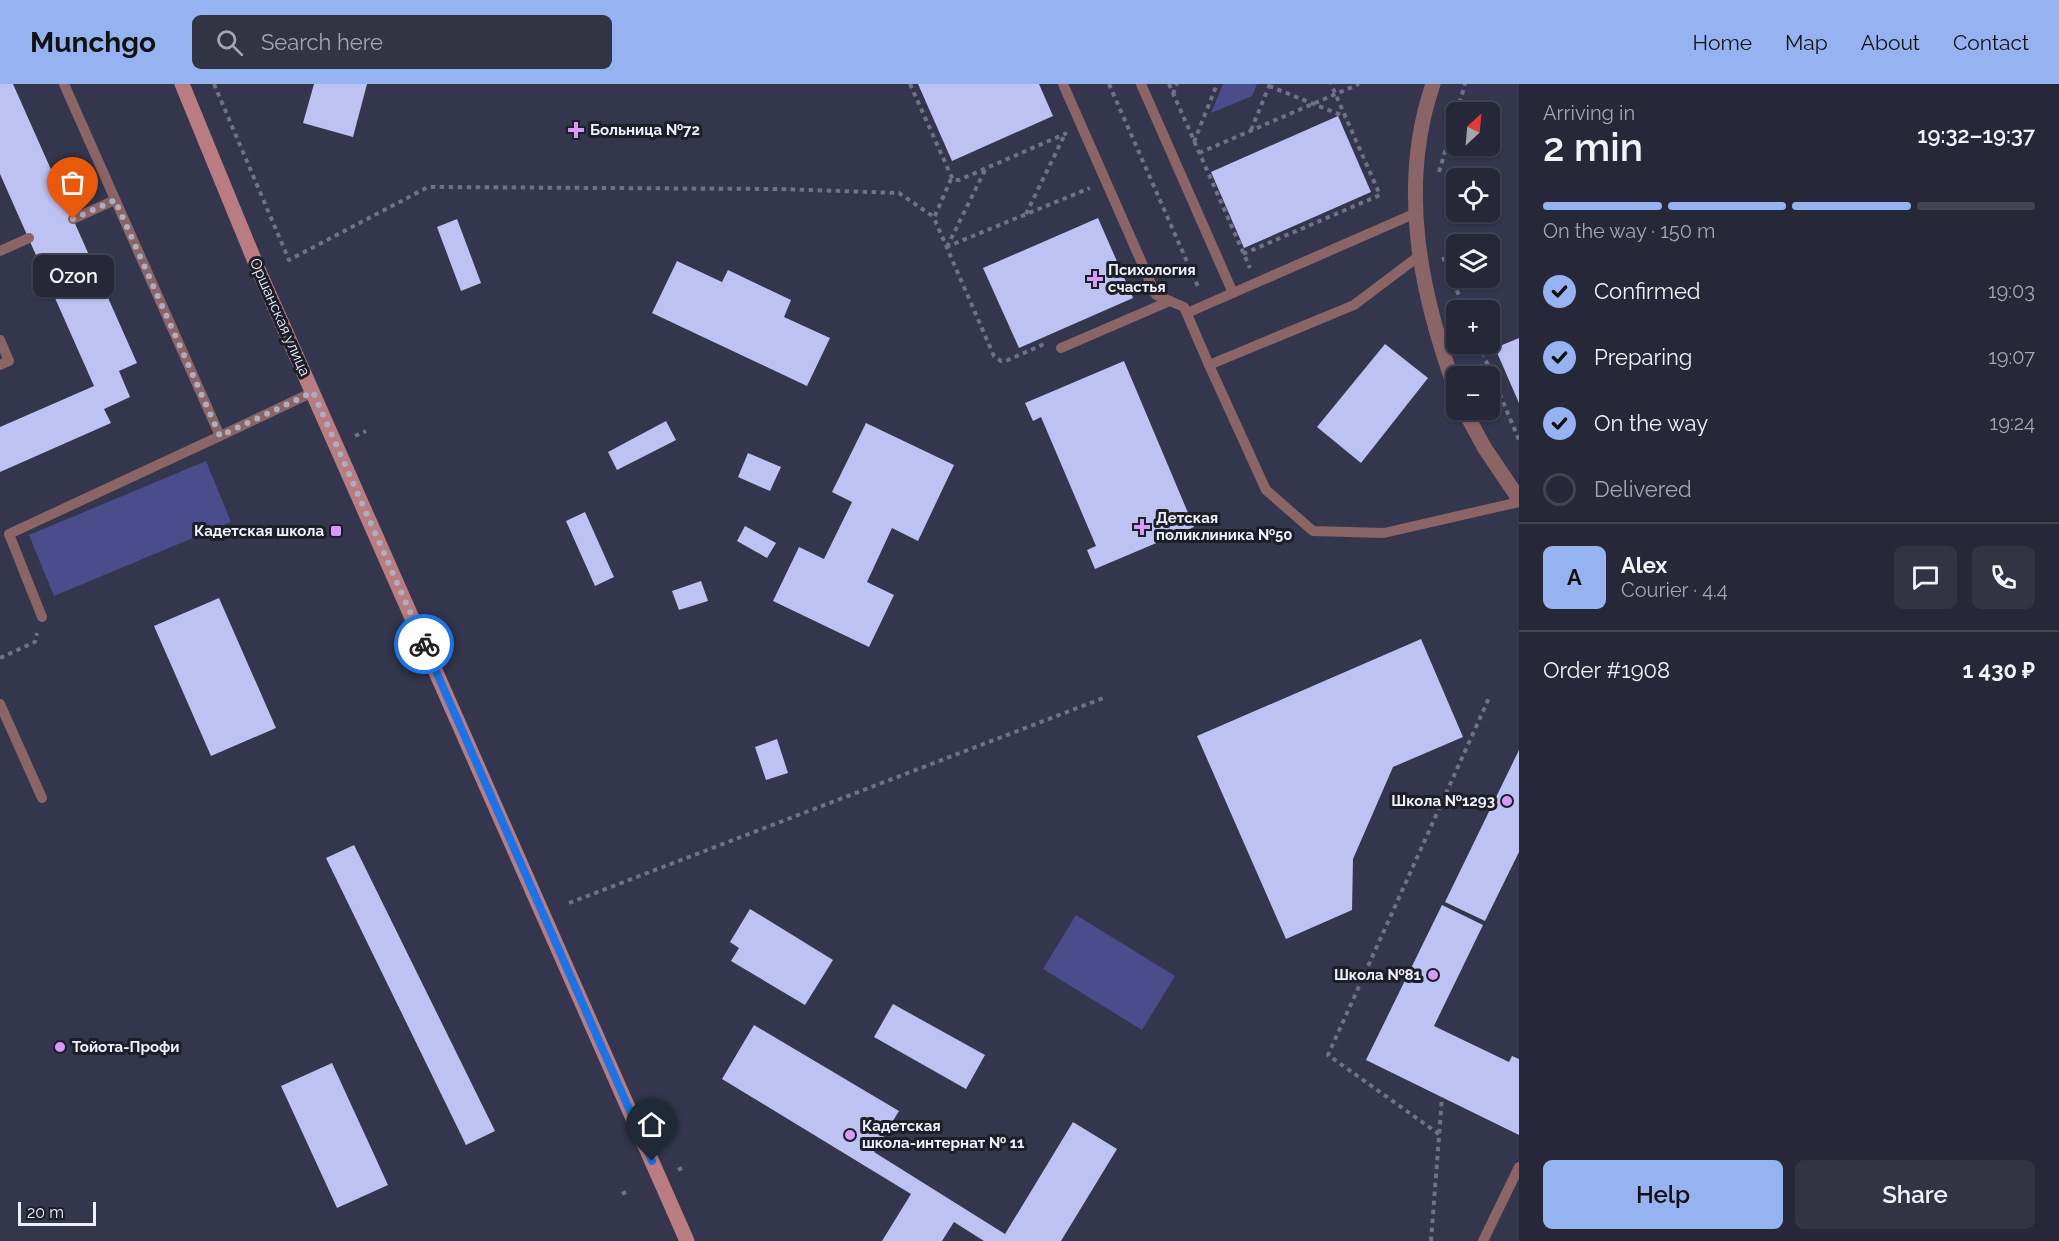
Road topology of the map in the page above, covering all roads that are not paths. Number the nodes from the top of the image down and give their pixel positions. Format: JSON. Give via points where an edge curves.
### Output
{"nodes":[{"id":1,"x":64,"y":84,"type":"edge"},
{"id":2,"x":182,"y":84,"type":"edge"},
{"id":3,"x":1063,"y":84,"type":"edge"},
{"id":4,"x":1141,"y":84,"type":"edge"},
{"id":5,"x":1433,"y":84,"type":"edge"},
{"id":6,"x":115,"y":200,"type":"junction"},
{"id":7,"x":1416,"y":213,"type":"junction"},
{"id":8,"x":73,"y":219,"type":"dead end"},
{"id":9,"x":29,"y":238,"type":"dead end"},
{"id":10,"x":0,"y":251,"type":"edge"},
{"id":11,"x":1419,"y":256,"type":"junction"},
{"id":12,"x":1233,"y":293,"type":"junction"},
{"id":13,"x":1170,"y":300,"type":"junction"},
{"id":14,"x":1187,"y":313,"type":"junction"},
{"id":15,"x":0,"y":340,"type":"edge"},
{"id":16,"x":1061,"y":348,"type":"road end"},
{"id":17,"x":0,"y":365,"type":"edge"},
{"id":18,"x":1209,"y":365,"type":"junction"},
{"id":19,"x":1448,"y":366,"type":"edge"},
{"id":20,"x":313,"y":392,"type":"junction"},
{"id":21,"x":1469,"y":420,"type":"edge"},
{"id":22,"x":220,"y":436,"type":"junction"},
{"id":23,"x":1519,"y":500,"type":"edge"},
{"id":24,"x":42,"y":617,"type":"road end"},
{"id":25,"x":0,"y":704,"type":"edge"},
{"id":26,"x":42,"y":798,"type":"dead end"},
{"id":27,"x":1519,"y":1167,"type":"edge"},
{"id":28,"x":687,"y":1241,"type":"edge"},
{"id":29,"x":1483,"y":1241,"type":"edge"}],
"edges":[{"from":1,"to":6,"type":"lane"},
{"from":2,"to":20,"type":"street","name":"Оршанская улица"},
{"from":3,"to":13,"type":"lane","via":[[1156,295]]},
{"from":4,"to":12,"type":"lane"},
{"from":5,"to":7,"type":"street","via":[[1416,167]]},
{"from":6,"to":8,"type":"lane"},
{"from":6,"to":22,"type":"lane"},
{"from":7,"to":11,"type":"street"},
{"from":7,"to":12,"type":"lane"},
{"from":9,"to":10,"type":"lane"},
{"from":11,"to":18,"type":"lane","via":[[1354,305]]},
{"from":11,"to":19,"type":"street","via":[[1427,298]]},
{"from":12,"to":14,"type":"lane"},
{"from":13,"to":14,"type":"lane"},
{"from":13,"to":16,"type":"lane"},
{"from":14,"to":18,"type":"lane"},
{"from":15,"to":17,"type":"lane","via":[[9,361]]},
{"from":18,"to":23,"type":"lane","via":[[1266,490],[1313,531],[1384,533]]},
{"from":20,"to":22,"type":"lane"},
{"from":20,"to":28,"type":"street","name":"Оршанская улица"},
{"from":21,"to":23,"type":"street"},
{"from":22,"to":24,"type":"lane","via":[[9,534]]},
{"from":25,"to":26,"type":"lane"},
{"from":27,"to":29,"type":"lane"}]}
